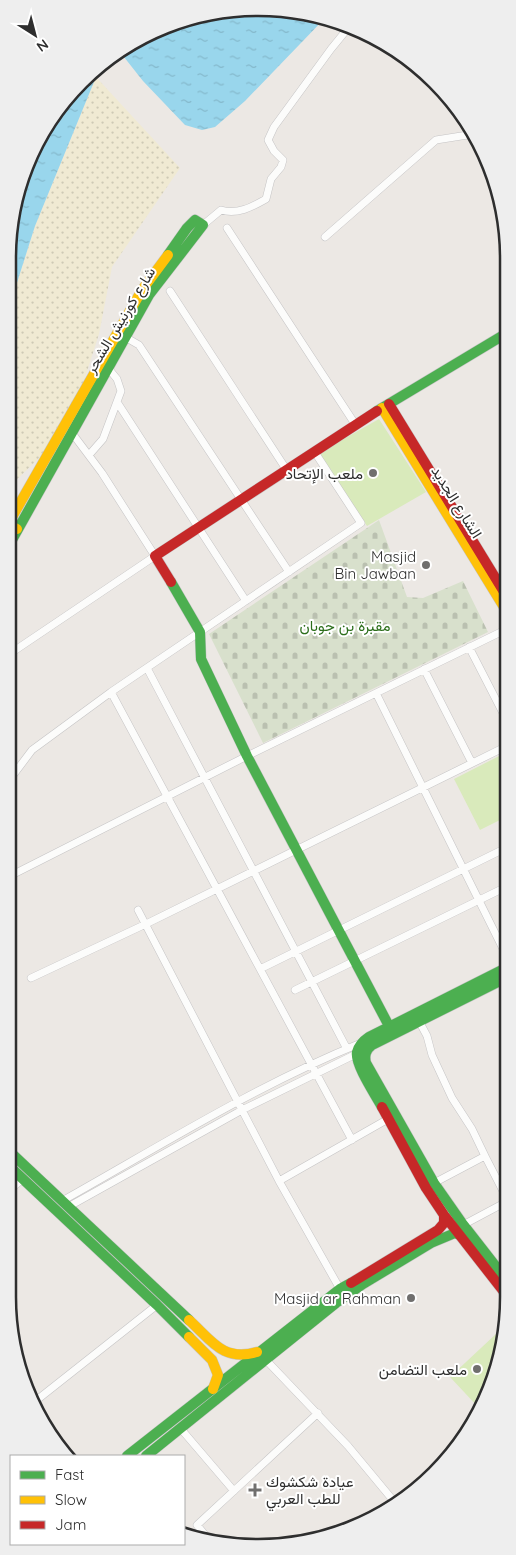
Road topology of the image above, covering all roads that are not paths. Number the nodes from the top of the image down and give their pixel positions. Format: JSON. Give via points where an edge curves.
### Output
{"nodes":[{"id":1,"x":345,"y":32,"type":"edge"},
{"id":2,"x":466,"y":135,"type":"edge"},
{"id":3,"x":203,"y":225,"type":"junction"},
{"id":4,"x":227,"y":228,"type":"dead end"},
{"id":5,"x":325,"y":237,"type":"dead end"},
{"id":6,"x":170,"y":291,"type":"dead end"},
{"id":7,"x":125,"y":338,"type":"junction"},
{"id":8,"x":500,"y":338,"type":"edge"},
{"id":9,"x":108,"y":368,"type":"junction"},
{"id":10,"x":117,"y":402,"type":"junction"},
{"id":11,"x":386,"y":406,"type":"junction"},
{"id":12,"x":355,"y":424,"type":"junction"},
{"id":13,"x":72,"y":434,"type":"junction"},
{"id":14,"x":314,"y":451,"type":"junction"},
{"id":15,"x":88,"y":455,"type":"junction"},
{"id":16,"x":286,"y":470,"type":"junction"},
{"id":17,"x":241,"y":499,"type":"junction"},
{"id":18,"x":16,"y":510,"type":"edge"},
{"id":19,"x":198,"y":528,"type":"junction"},
{"id":20,"x":17,"y":529,"type":"edge"},
{"id":21,"x":155,"y":556,"type":"junction"},
{"id":22,"x":289,"y":572,"type":"junction"},
{"id":23,"x":500,"y":577,"type":"edge"},
{"id":24,"x":500,"y":600,"type":"edge"},
{"id":25,"x":246,"y":601,"type":"junction"},
{"id":26,"x":200,"y":632,"type":"junction"},
{"id":27,"x":500,"y":632,"type":"edge"},
{"id":28,"x":469,"y":647,"type":"junction"},
{"id":29,"x":16,"y":650,"type":"edge"},
{"id":30,"x":147,"y":668,"type":"junction"},
{"id":31,"x":424,"y":670,"type":"junction"},
{"id":32,"x":111,"y":692,"type":"junction"},
{"id":33,"x":376,"y":693,"type":"junction"},
{"id":34,"x":500,"y":707,"type":"edge"},
{"id":35,"x":500,"y":749,"type":"edge"},
{"id":36,"x":247,"y":756,"type":"junction"},
{"id":37,"x":472,"y":763,"type":"junction"},
{"id":38,"x":16,"y":771,"type":"edge"},
{"id":39,"x":205,"y":777,"type":"junction"},
{"id":40,"x":422,"y":788,"type":"junction"},
{"id":41,"x":167,"y":796,"type":"junction"},
{"id":42,"x":296,"y":850,"type":"junction"},
{"id":43,"x":500,"y":851,"type":"edge"},
{"id":44,"x":463,"y":869,"type":"junction"},
{"id":45,"x":254,"y":871,"type":"junction"},
{"id":46,"x":16,"y":873,"type":"edge"},
{"id":47,"x":217,"y":889,"type":"junction"},
{"id":48,"x":500,"y":890,"type":"edge"},
{"id":49,"x":478,"y":900,"type":"junction"},
{"id":50,"x":138,"y":910,"type":"dead end"},
{"id":51,"x":145,"y":924,"type":"junction"},
{"id":52,"x":338,"y":930,"type":"junction"},
{"id":53,"x":500,"y":943,"type":"edge"},
{"id":54,"x":296,"y":951,"type":"junction"},
{"id":55,"x":354,"y":961,"type":"junction"},
{"id":56,"x":260,"y":969,"type":"junction"},
{"id":57,"x":500,"y":972,"type":"edge"},
{"id":58,"x":32,"y":978,"type":"dead end"},
{"id":59,"x":500,"y":980,"type":"edge"},
{"id":60,"x":313,"y":982,"type":"junction"},
{"id":61,"x":295,"y":990,"type":"dead end"},
{"id":62,"x":419,"y":1021,"type":"junction"},
{"id":63,"x":389,"y":1026,"type":"junction"},
{"id":64,"x":351,"y":1052,"type":"junction"},
{"id":65,"x":312,"y":1065,"type":"junction"},
{"id":66,"x":316,"y":1073,"type":"junction"},
{"id":67,"x":238,"y":1102,"type":"junction"},
{"id":68,"x":242,"y":1110,"type":"junction"},
{"id":69,"x":388,"y":1119,"type":"junction"},
{"id":70,"x":352,"y":1140,"type":"junction"},
{"id":71,"x":485,"y":1156,"type":"junction"},
{"id":72,"x":16,"y":1158,"type":"edge"},
{"id":73,"x":16,"y":1172,"type":"edge"},
{"id":74,"x":23,"y":1179,"type":"junction"},
{"id":75,"x":279,"y":1180,"type":"junction"},
{"id":76,"x":434,"y":1184,"type":"junction"},
{"id":77,"x":16,"y":1185,"type":"edge"},
{"id":78,"x":500,"y":1185,"type":"edge"},
{"id":79,"x":65,"y":1204,"type":"junction"},
{"id":80,"x":500,"y":1207,"type":"edge"},
{"id":81,"x":444,"y":1215,"type":"junction"},
{"id":82,"x":464,"y":1233,"type":"junction"},
{"id":83,"x":419,"y":1246,"type":"junction"},
{"id":84,"x":500,"y":1265,"type":"edge"},
{"id":85,"x":500,"y":1285,"type":"edge"},
{"id":86,"x":144,"y":1286,"type":"junction"},
{"id":87,"x":340,"y":1289,"type":"junction"},
{"id":88,"x":156,"y":1305,"type":"junction"},
{"id":89,"x":262,"y":1350,"type":"junction"},
{"id":90,"x":222,"y":1352,"type":"junction"},
{"id":91,"x":212,"y":1360,"type":"junction"},
{"id":92,"x":266,"y":1360,"type":"junction"},
{"id":93,"x":234,"y":1373,"type":"junction"},
{"id":94,"x":248,"y":1375,"type":"junction"},
{"id":95,"x":231,"y":1388,"type":"junction"},
{"id":96,"x":212,"y":1390,"type":"junction"},
{"id":97,"x":39,"y":1399,"type":"edge"},
{"id":98,"x":318,"y":1413,"type":"junction"},
{"id":99,"x":181,"y":1429,"type":"junction"},
{"id":100,"x":130,"y":1455,"type":"edge"},
{"id":101,"x":147,"y":1455,"type":"edge"},
{"id":102,"x":234,"y":1491,"type":"junction"},
{"id":103,"x":391,"y":1498,"type":"edge"},
{"id":104,"x":203,"y":1533,"type":"edge"}],
"edges":[{"from":1,"to":3,"type":"street","via":[[274,127],[268,140],[283,160],[282,167],[271,179],[266,199],[239,211],[221,210]]},
{"from":2,"to":5,"type":"street","via":[[436,140]]},
{"from":3,"to":7,"type":"street","name":"شارع كورنيش الشحر","via":[[150,295]]},
{"from":3,"to":18,"type":"street","name":"شارع كورنيش الشحر","via":[[195,220],[187,228],[142,290]]},
{"from":4,"to":12,"type":"street"},
{"from":6,"to":16,"type":"street"},
{"from":7,"to":9,"type":"street","name":"شارع كورنيش الشحر"},
{"from":7,"to":17,"type":"street","via":[[138,345]]},
{"from":8,"to":11,"type":"street"},
{"from":9,"to":10,"type":"street","via":[[121,391]]},
{"from":9,"to":13,"type":"street","name":"شارع كورنيش الشحر"},
{"from":10,"to":15,"type":"street","via":[[103,439]]},
{"from":10,"to":19,"type":"street"},
{"from":11,"to":12,"type":"street"},
{"from":11,"to":23,"type":"street","name":"الشارع الجديد"},
{"from":11,"to":24,"type":"street","name":"الشارع الجديد"},
{"from":12,"to":14,"type":"street"},
{"from":13,"to":15,"type":"street"},
{"from":13,"to":20,"type":"street","name":"شارع كورنيش الشحر"},
{"from":14,"to":16,"type":"street"},
{"from":14,"to":22,"type":"street","via":[[361,523]]},
{"from":15,"to":21,"type":"street"},
{"from":16,"to":17,"type":"street"},
{"from":17,"to":19,"type":"street"},
{"from":17,"to":22,"type":"street"},
{"from":19,"to":21,"type":"street"},
{"from":19,"to":25,"type":"street"},
{"from":21,"to":26,"type":"street"},
{"from":21,"to":29,"type":"street"},
{"from":22,"to":25,"type":"street"},
{"from":25,"to":26,"type":"street"},
{"from":26,"to":30,"type":"street"},
{"from":26,"to":36,"type":"street","via":[[201,659]]},
{"from":27,"to":28,"type":"street"},
{"from":28,"to":31,"type":"street"},
{"from":28,"to":34,"type":"street"},
{"from":30,"to":32,"type":"street"},
{"from":30,"to":39,"type":"street"},
{"from":31,"to":33,"type":"street"},
{"from":31,"to":37,"type":"street"},
{"from":32,"to":38,"type":"street","via":[[32,750]]},
{"from":32,"to":41,"type":"street"},
{"from":33,"to":36,"type":"street"},
{"from":33,"to":40,"type":"street"},
{"from":35,"to":37,"type":"street"},
{"from":36,"to":39,"type":"street"},
{"from":36,"to":42,"type":"street"},
{"from":37,"to":40,"type":"street"},
{"from":39,"to":41,"type":"street"},
{"from":39,"to":45,"type":"street"},
{"from":40,"to":42,"type":"street"},
{"from":40,"to":44,"type":"street"},
{"from":41,"to":46,"type":"street"},
{"from":41,"to":47,"type":"street"},
{"from":42,"to":45,"type":"street"},
{"from":42,"to":52,"type":"street"},
{"from":43,"to":44,"type":"street"},
{"from":44,"to":49,"type":"street"},
{"from":44,"to":52,"type":"street"},
{"from":45,"to":47,"type":"street"},
{"from":45,"to":54,"type":"street"},
{"from":47,"to":51,"type":"street"},
{"from":47,"to":56,"type":"street"},
{"from":48,"to":49,"type":"street"},
{"from":49,"to":53,"type":"street"},
{"from":49,"to":55,"type":"street"},
{"from":50,"to":51,"type":"street"},
{"from":51,"to":58,"type":"street"},
{"from":51,"to":67,"type":"street"},
{"from":52,"to":54,"type":"street"},
{"from":52,"to":55,"type":"street"},
{"from":54,"to":56,"type":"street"},
{"from":54,"to":60,"type":"street"},
{"from":55,"to":60,"type":"street"},
{"from":55,"to":63,"type":"street"},
{"from":56,"to":65,"type":"street"},
{"from":57,"to":63,"type":"street"},
{"from":59,"to":62,"type":"street"},
{"from":60,"to":61,"type":"street"},
{"from":60,"to":64,"type":"street"},
{"from":62,"to":71,"type":"street","via":[[452,1098]]},
{"from":62,"to":76,"type":"street","via":[[372,1045],[364,1056]]},
{"from":63,"to":64,"type":"street"},
{"from":64,"to":65,"type":"street"},
{"from":64,"to":66,"type":"street"},
{"from":64,"to":69,"type":"street"},
{"from":65,"to":66,"type":"street"},
{"from":65,"to":67,"type":"street"},
{"from":66,"to":68,"type":"street"},
{"from":66,"to":70,"type":"street"},
{"from":67,"to":68,"type":"street"},
{"from":67,"to":79,"type":"street"},
{"from":68,"to":75,"type":"street"},
{"from":68,"to":79,"type":"street"},
{"from":69,"to":70,"type":"street"},
{"from":69,"to":81,"type":"street"},
{"from":70,"to":75,"type":"street"},
{"from":71,"to":76,"type":"street"},
{"from":71,"to":78,"type":"street"},
{"from":72,"to":79,"type":"street"},
{"from":73,"to":74,"type":"street"},
{"from":74,"to":77,"type":"street"},
{"from":74,"to":86,"type":"street"},
{"from":75,"to":87,"type":"street"},
{"from":76,"to":82,"type":"street"},
{"from":79,"to":86,"type":"street"},
{"from":80,"to":82,"type":"street"},
{"from":81,"to":82,"type":"street"},
{"from":81,"to":83,"type":"street","via":[[444,1223]]},
{"from":82,"to":83,"type":"street"},
{"from":82,"to":84,"type":"street"},
{"from":82,"to":85,"type":"street"},
{"from":83,"to":87,"type":"street"},
{"from":83,"to":92,"type":"street","via":[[356,1289]]},
{"from":86,"to":88,"type":"street"},
{"from":86,"to":90,"type":"street"},
{"from":87,"to":89,"type":"street"},
{"from":88,"to":91,"type":"street"},
{"from":88,"to":97,"type":"street"},
{"from":89,"to":90,"type":"street","via":[[240,1356]]},
{"from":89,"to":93,"type":"street"},
{"from":90,"to":93,"type":"street"},
{"from":91,"to":93,"type":"street"},
{"from":91,"to":96,"type":"street","via":[[218,1375]]},
{"from":92,"to":94,"type":"street"},
{"from":92,"to":98,"type":"street"},
{"from":93,"to":94,"type":"street"},
{"from":93,"to":95,"type":"street"},
{"from":93,"to":96,"type":"street"},
{"from":94,"to":95,"type":"street"},
{"from":95,"to":99,"type":"street"},
{"from":96,"to":100,"type":"street"},
{"from":98,"to":102,"type":"street"},
{"from":98,"to":103,"type":"street"},
{"from":99,"to":101,"type":"street"},
{"from":99,"to":102,"type":"street"},
{"from":102,"to":104,"type":"street","via":[[197,1525]]}]}
